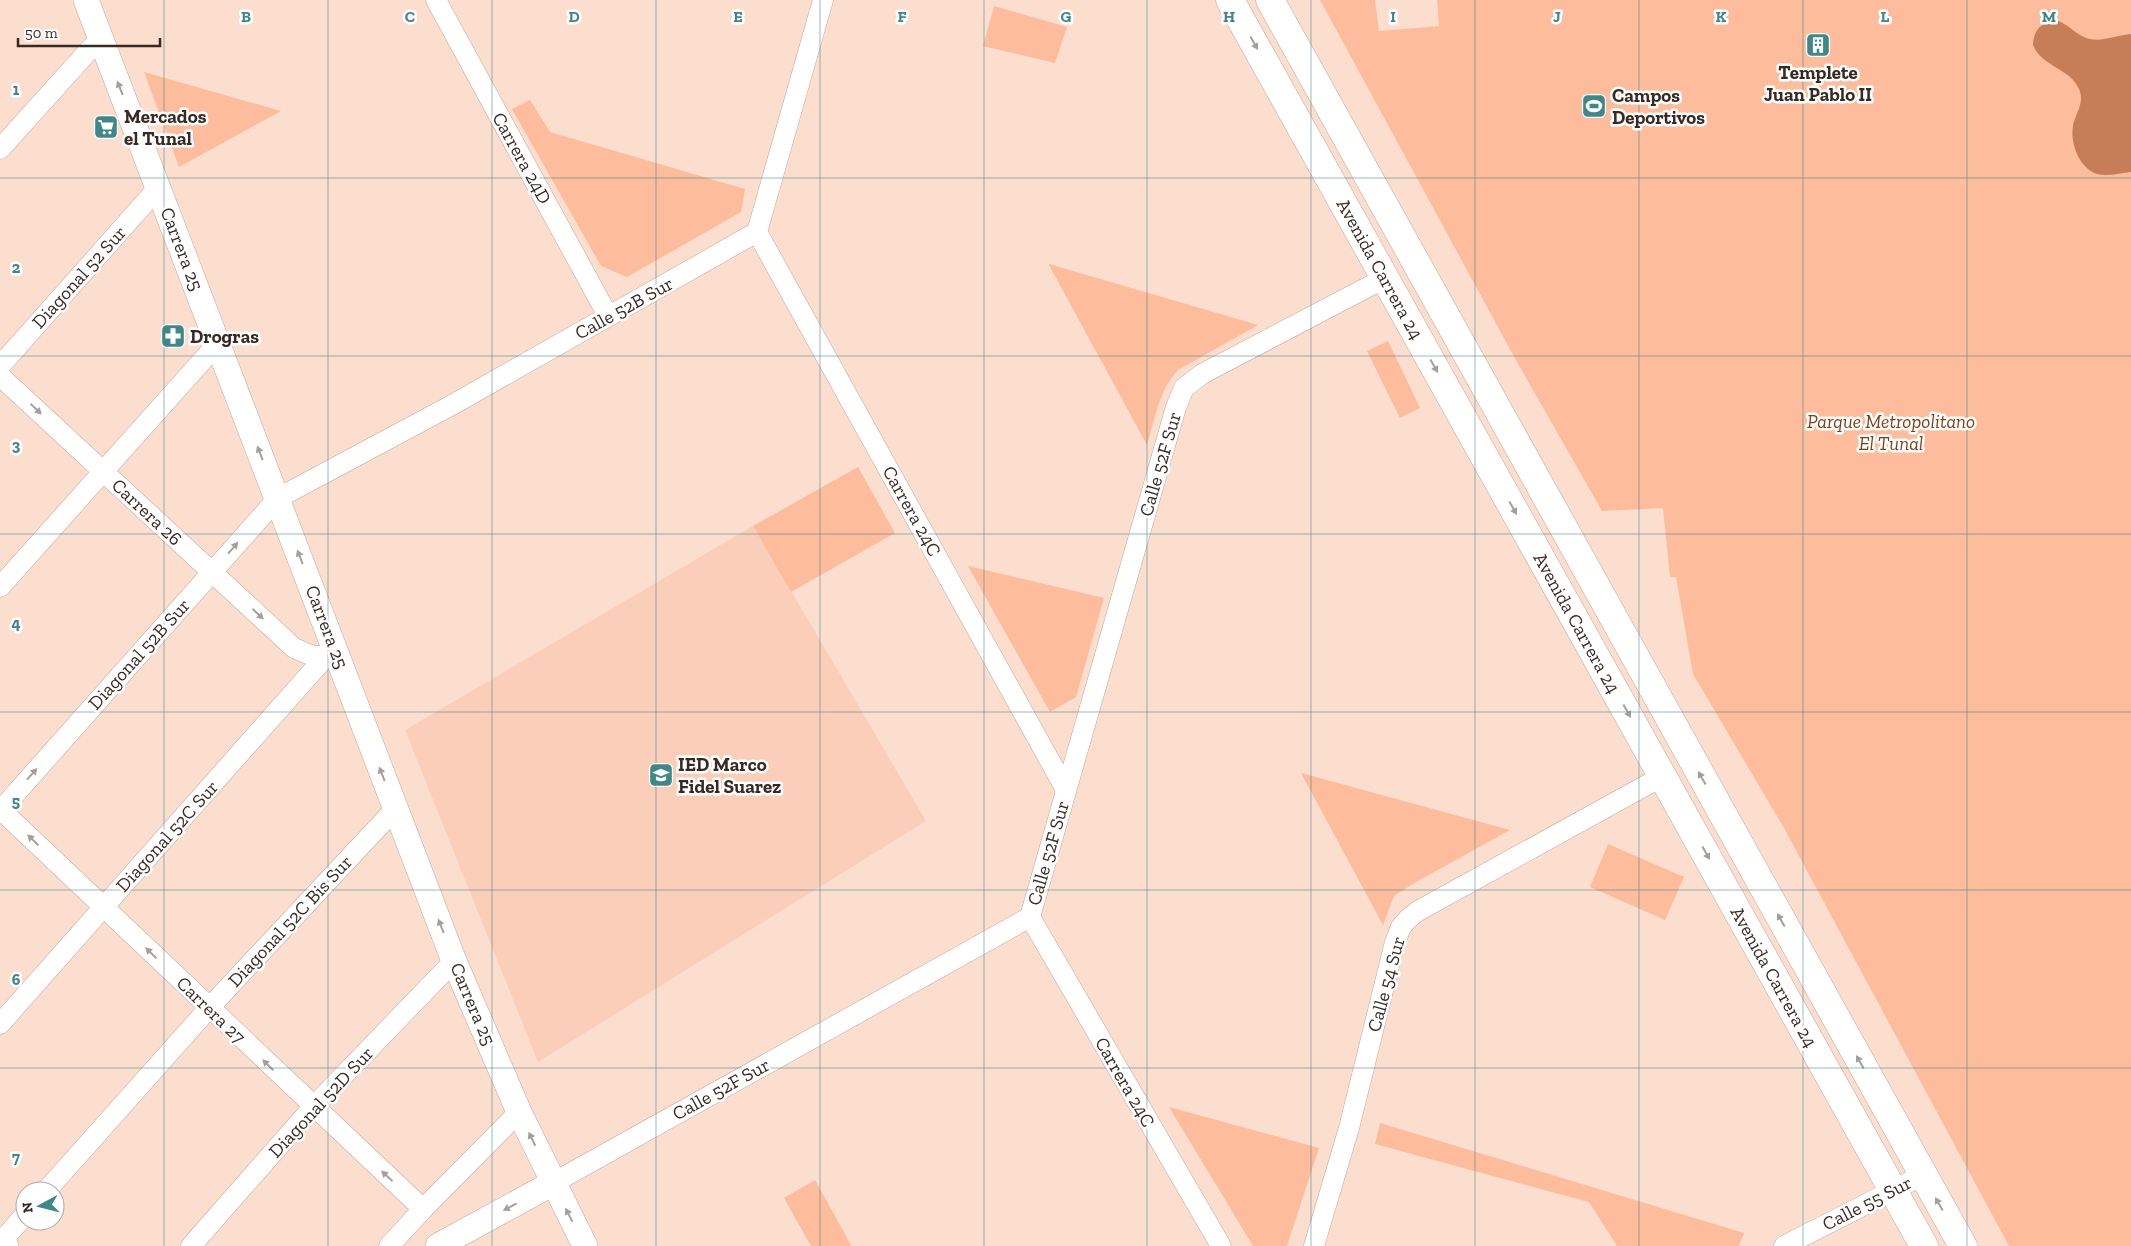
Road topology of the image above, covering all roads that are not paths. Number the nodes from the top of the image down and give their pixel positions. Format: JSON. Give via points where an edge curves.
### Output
{"nodes":[{"id":1,"x":86,"y":0,"type":"edge"},
{"id":2,"x":436,"y":0,"type":"edge"},
{"id":3,"x":823,"y":0,"type":"edge"},
{"id":4,"x":1230,"y":0,"type":"edge"},
{"id":5,"x":1270,"y":0,"type":"edge"},
{"id":6,"x":101,"y":37,"type":"junction"},
{"id":7,"x":0,"y":149,"type":"edge"},
{"id":8,"x":158,"y":188,"type":"junction"},
{"id":9,"x":757,"y":232,"type":"junction"},
{"id":10,"x":1385,"y":278,"type":"junction"},
{"id":11,"x":608,"y":316,"type":"junction"},
{"id":12,"x":218,"y":343,"type":"junction"},
{"id":13,"x":0,"y":366,"type":"edge"},
{"id":14,"x":0,"y":376,"type":"edge"},
{"id":15,"x":103,"y":471,"type":"junction"},
{"id":16,"x":278,"y":498,"type":"junction"},
{"id":17,"x":212,"y":572,"type":"junction"},
{"id":18,"x":0,"y":587,"type":"edge"},
{"id":19,"x":294,"y":648,"type":"junction"},
{"id":20,"x":330,"y":652,"type":"junction"},
{"id":21,"x":306,"y":680,"type":"junction"},
{"id":22,"x":1663,"y":776,"type":"junction"},
{"id":23,"x":1066,"y":790,"type":"junction"},
{"id":24,"x":396,"y":808,"type":"junction"},
{"id":25,"x":0,"y":810,"type":"edge"},
{"id":26,"x":104,"y":908,"type":"junction"},
{"id":27,"x":1030,"y":917,"type":"junction"},
{"id":28,"x":454,"y":961,"type":"junction"},
{"id":29,"x":209,"y":1008,"type":"junction"},
{"id":30,"x":0,"y":1024,"type":"edge"},
{"id":31,"x":313,"y":1107,"type":"junction"},
{"id":32,"x":519,"y":1112,"type":"junction"},
{"id":33,"x":1923,"y":1175,"type":"junction"},
{"id":34,"x":55,"y":1181,"type":"edge"},
{"id":35,"x":553,"y":1183,"type":"junction"},
{"id":36,"x":1893,"y":1190,"type":"junction"},
{"id":37,"x":422,"y":1209,"type":"junction"},
{"id":38,"x":15,"y":1227,"type":"edge"},
{"id":39,"x":2,"y":1243,"type":"edge"},
{"id":40,"x":191,"y":1246,"type":"edge"},
{"id":41,"x":389,"y":1246,"type":"edge"},
{"id":42,"x":438,"y":1246,"type":"edge"},
{"id":43,"x":585,"y":1246,"type":"edge"},
{"id":44,"x":1221,"y":1246,"type":"edge"},
{"id":45,"x":1314,"y":1246,"type":"edge"},
{"id":46,"x":1784,"y":1246,"type":"edge"},
{"id":47,"x":1924,"y":1246,"type":"edge"},
{"id":48,"x":1963,"y":1246,"type":"edge"}],
"edges":[{"from":1,"to":6,"type":"street","name":"Carrera 25"},
{"from":2,"to":11,"type":"street","name":"Carrera 24D"},
{"from":3,"to":9,"type":"street"},
{"from":4,"to":10,"type":"main road","name":"Avenida Carrera 24","one_way":true},
{"from":33,"to":5,"type":"main road","name":"Avenida Carrera 24","one_way":true},
{"from":6,"to":7,"type":"street"},
{"from":8,"to":6,"type":"street","name":"Carrera 25","one_way":true},
{"from":8,"to":12,"type":"street","name":"Carrera 25"},
{"from":8,"to":13,"type":"street","name":"Diagonal 52 Sur"},
{"from":9,"to":11,"type":"street","name":"Calle 52B Sur"},
{"from":9,"to":23,"type":"street","name":"Carrera 24C"},
{"from":10,"to":22,"type":"main road","name":"Avenida Carrera 24","one_way":true},
{"from":10,"to":23,"type":"street","name":"Calle 52F Sur","via":[[1202,374],[1184,388],[1176,406]]},
{"from":11,"to":16,"type":"street","name":"Calle 52B Sur","via":[[452,405]]},
{"from":12,"to":15,"type":"street"},
{"from":16,"to":12,"type":"street","name":"Carrera 25","one_way":true},
{"from":14,"to":15,"type":"street","name":"Carrera 26","one_way":true},
{"from":15,"to":17,"type":"street","name":"Carrera 26"},
{"from":15,"to":18,"type":"street"},
{"from":17,"to":16,"type":"street","name":"Diagonal 52B Sur","one_way":true},
{"from":20,"to":16,"type":"street","name":"Carrera 25","one_way":true},
{"from":17,"to":19,"type":"street","name":"Carrera 26","one_way":true},
{"from":25,"to":17,"type":"street","name":"Diagonal 52B Sur","one_way":true},
{"from":19,"to":20,"type":"street","name":"Carrera 26","via":[[313,656]]},
{"from":19,"to":21,"type":"street","name":"Carrera 26"},
{"from":20,"to":21,"type":"street","name":"Diagonal 52C Sur"},
{"from":24,"to":20,"type":"street","name":"Carrera 25","one_way":true},
{"from":21,"to":26,"type":"street","name":"Diagonal 52C Sur"},
{"from":22,"to":36,"type":"main road","name":"Avenida Carrera 24","one_way":true},
{"from":22,"to":45,"type":"street","name":"Calle 54 Sur","via":[[1418,912],[1401,927],[1349,1128]]},
{"from":23,"to":27,"type":"street","name":"Calle 52F Sur"},
{"from":28,"to":24,"type":"street","name":"Carrera 25","one_way":true},
{"from":24,"to":29,"type":"street","name":"Diagonal 52C Bis Sur"},
{"from":26,"to":25,"type":"street","name":"Carrera 27","one_way":true},
{"from":29,"to":26,"type":"street","name":"Carrera 27","one_way":true},
{"from":26,"to":30,"type":"street","name":"Diagonal 52C Sur"},
{"from":27,"to":35,"type":"street","name":"Calle 52F Sur"},
{"from":27,"to":44,"type":"street","name":"Carrera 24C"},
{"from":28,"to":31,"type":"street","name":"Diagonal 52D Sur"},
{"from":28,"to":32,"type":"street","name":"Carrera 25"},
{"from":31,"to":29,"type":"street","name":"Carrera 27","one_way":true},
{"from":29,"to":34,"type":"street","name":"Diagonal 52C Bis Sur"},
{"from":37,"to":31,"type":"street","name":"Carrera 27","one_way":true},
{"from":31,"to":40,"type":"street","name":"Diagonal 52D Sur"},
{"from":35,"to":32,"type":"street","name":"Carrera 25","one_way":true},
{"from":32,"to":37,"type":"street"},
{"from":33,"to":36,"type":"street","name":"Calle 55 Sur"},
{"from":48,"to":33,"type":"main road","name":"Avenida Carrera 24","one_way":true},
{"from":35,"to":42,"type":"street","name":"Calle 52F Sur","one_way":true},
{"from":43,"to":35,"type":"street","name":"Carrera 25","one_way":true},
{"from":36,"to":46,"type":"street","name":"Calle 55 Sur"},
{"from":36,"to":47,"type":"main road","name":"Avenida Carrera 24"},
{"from":37,"to":41,"type":"street"},
{"from":38,"to":39,"type":"street"}]}
